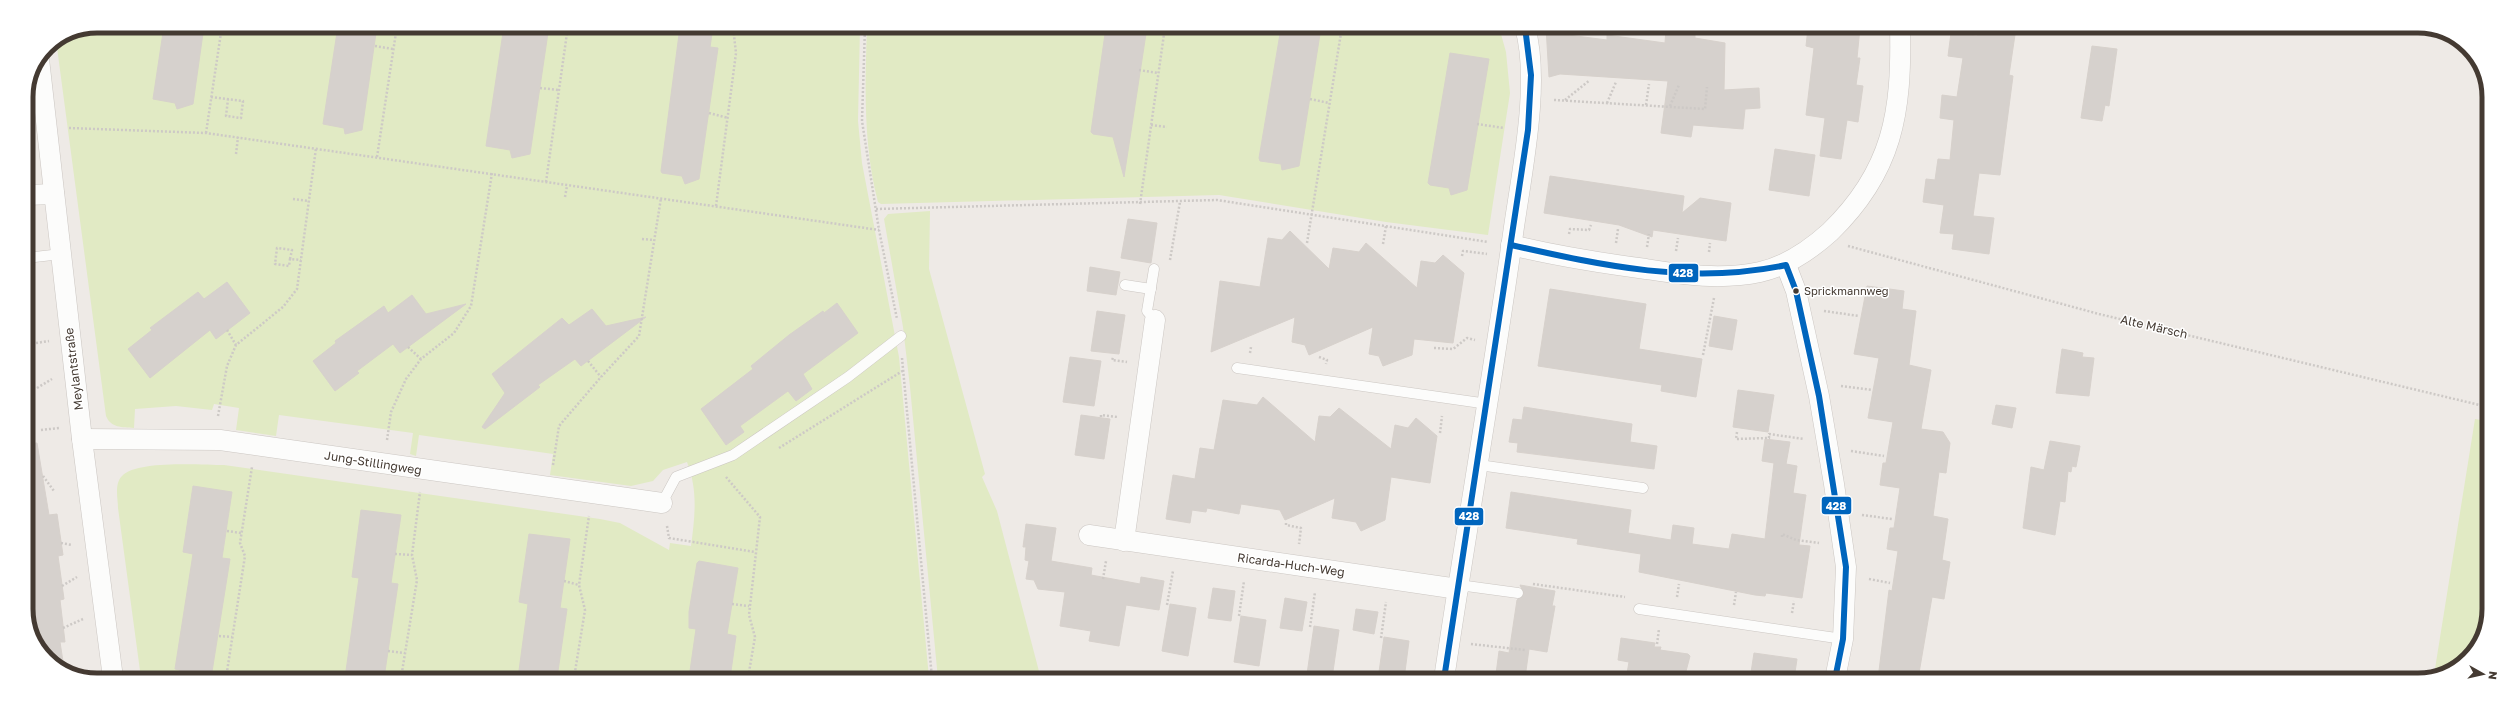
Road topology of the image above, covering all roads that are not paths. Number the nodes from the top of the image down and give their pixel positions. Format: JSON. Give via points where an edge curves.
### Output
{"nodes":[{"id":1,"x":1527,"y":33,"type":"edge"},
{"id":2,"x":1900,"y":33,"type":"edge"},
{"id":3,"x":37,"y":77,"type":"edge"},
{"id":4,"x":54,"y":194,"type":"junction"},
{"id":5,"x":33,"y":195,"type":"edge"},
{"id":6,"x":1511,"y":251,"type":"junction"},
{"id":7,"x":61,"y":254,"type":"junction"},
{"id":8,"x":33,"y":257,"type":"edge"},
{"id":9,"x":1786,"y":265,"type":"junction"},
{"id":10,"x":1154,"y":269,"type":"dead end"},
{"id":11,"x":1125,"y":285,"type":"dead end"},
{"id":12,"x":1151,"y":289,"type":"junction"},
{"id":13,"x":1155,"y":320,"type":"joint"},
{"id":14,"x":901,"y":336,"type":"dead end"},
{"id":15,"x":1237,"y":368,"type":"dead end"},
{"id":16,"x":1488,"y":404,"type":"junction"},
{"id":17,"x":82,"y":439,"type":"junction"},
{"id":18,"x":1479,"y":465,"type":"junction"},
{"id":19,"x":1644,"y":488,"type":"dead end"},
{"id":20,"x":662,"y":503,"type":"joint"},
{"id":21,"x":1089,"y":535,"type":"dead end"},
{"id":22,"x":1124,"y":541,"type":"junction"},
{"id":23,"x":1458,"y":587,"type":"junction"},
{"id":24,"x":1518,"y":593,"type":"dead end"},
{"id":25,"x":1639,"y":609,"type":"road end"},
{"id":26,"x":1843,"y":639,"type":"junction"},
{"id":27,"x":112,"y":673,"type":"edge"},
{"id":28,"x":1445,"y":673,"type":"edge"},
{"id":29,"x":1836,"y":673,"type":"edge"}],
"edges":[{"from":1,"to":6,"type":"street","via":[[1531,48],[1530,98]]},
{"from":2,"to":9,"type":"street","via":[[1898,105],[1889,142],[1876,176],[1853,210],[1823,238]]},
{"from":3,"to":4,"type":"street","name":"Meylantstraße"},
{"from":4,"to":5,"type":"street"},
{"from":4,"to":7,"type":"street","name":"Meylantstraße"},
{"from":6,"to":9,"type":"street","via":[[1717,276],[1759,272]]},
{"from":6,"to":16,"type":"street"},
{"from":7,"to":8,"type":"lane"},
{"from":7,"to":17,"type":"street","name":"Meylantstraße"},
{"from":9,"to":26,"type":"street","via":[[1799,307],[1815,382],[1838,512],[1846,567]]},
{"from":10,"to":12,"type":"lane"},
{"from":11,"to":12,"type":"lane"},
{"from":12,"to":13,"type":"lane","via":[[1147,311]]},
{"from":13,"to":22,"type":"street"},
{"from":14,"to":20,"type":"lane","via":[[739,451],[676,477]]},
{"from":15,"to":16,"type":"lane"},
{"from":16,"to":18,"type":"street"},
{"from":17,"to":20,"type":"street","name":"Jung-Stillingweg","via":[[214,440]]},
{"from":17,"to":27,"type":"street","name":"Meylantstraße"},
{"from":18,"to":19,"type":"lane"},
{"from":18,"to":23,"type":"street"},
{"from":21,"to":22,"type":"street","name":"Ricarda-Huch-Weg"},
{"from":22,"to":23,"type":"street","name":"Ricarda-Huch-Weg","via":[[1390,580]]},
{"from":23,"to":24,"type":"lane"},
{"from":23,"to":28,"type":"street"},
{"from":25,"to":26,"type":"lane"},
{"from":26,"to":29,"type":"street"}]}
